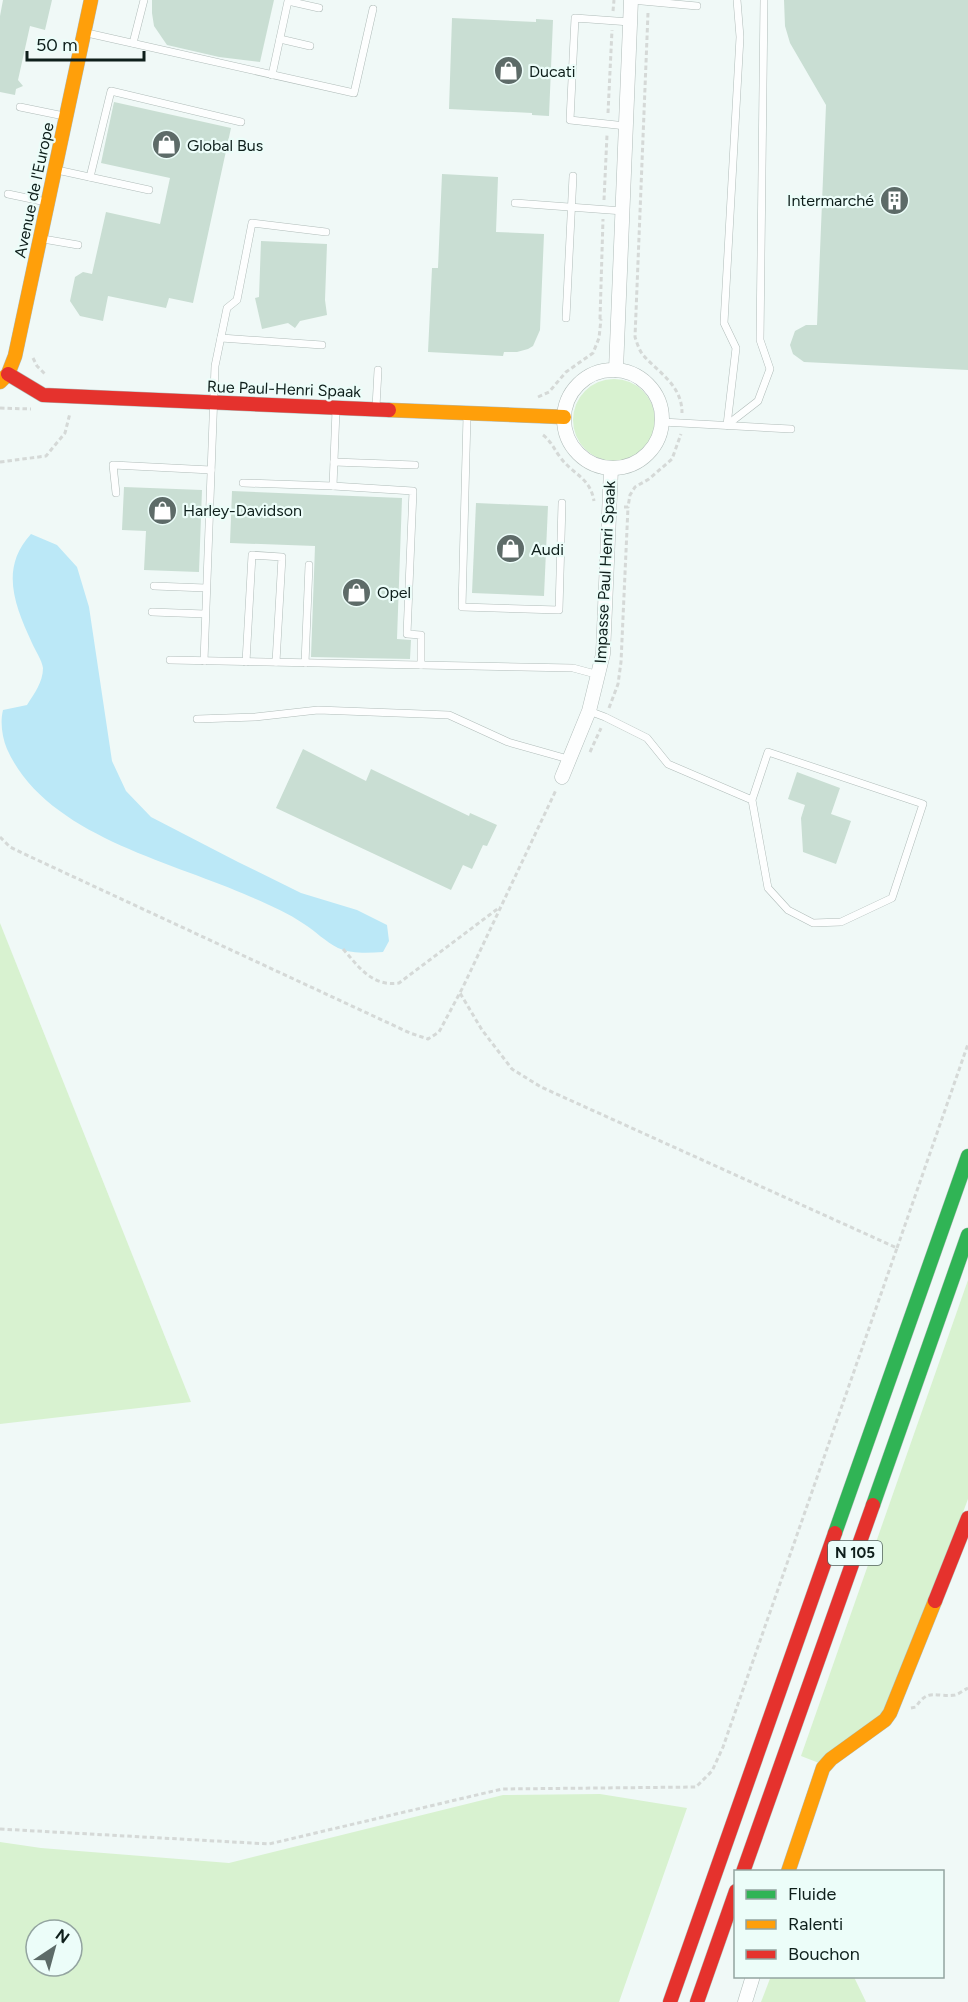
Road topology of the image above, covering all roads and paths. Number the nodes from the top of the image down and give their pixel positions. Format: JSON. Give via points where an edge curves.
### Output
{"nodes":[{"id":1,"x":91,"y":0,"type":"edge"},
{"id":2,"x":144,"y":0,"type":"edge"},
{"id":3,"x":614,"y":0,"type":"edge"},
{"id":4,"x":631,"y":0,"type":"edge"},
{"id":5,"x":737,"y":0,"type":"edge"},
{"id":6,"x":764,"y":0,"type":"edge"},
{"id":7,"x":648,"y":2,"type":"junction"},
{"id":8,"x":697,"y":6,"type":"dead end"},
{"id":9,"x":319,"y":8,"type":"dead end"},
{"id":10,"x":373,"y":9,"type":"dead end"},
{"id":11,"x":613,"y":21,"type":"junction"},
{"id":12,"x":630,"y":22,"type":"junction"},
{"id":13,"x":84,"y":32,"type":"junction"},
{"id":14,"x":280,"y":39,"type":"junction"},
{"id":15,"x":133,"y":43,"type":"junction"},
{"id":16,"x":310,"y":46,"type":"dead end"},
{"id":17,"x":272,"y":75,"type":"junction"},
{"id":18,"x":20,"y":107,"type":"dead end"},
{"id":19,"x":66,"y":117,"type":"junction"},
{"id":20,"x":241,"y":122,"type":"dead end"},
{"id":21,"x":608,"y":124,"type":"junction"},
{"id":22,"x":626,"y":126,"type":"junction"},
{"id":23,"x":55,"y":170,"type":"junction"},
{"id":24,"x":573,"y":176,"type":"dead end"},
{"id":25,"x":90,"y":177,"type":"junction"},
{"id":26,"x":148,"y":190,"type":"dead end"},
{"id":27,"x":8,"y":194,"type":"dead end"},
{"id":28,"x":48,"y":203,"type":"junction"},
{"id":29,"x":515,"y":203,"type":"dead end"},
{"id":30,"x":571,"y":207,"type":"junction"},
{"id":31,"x":603,"y":209,"type":"junction"},
{"id":32,"x":622,"y":211,"type":"junction"},
{"id":33,"x":326,"y":232,"type":"dead end"},
{"id":34,"x":40,"y":238,"type":"junction"},
{"id":35,"x":78,"y":245,"type":"dead end"},
{"id":36,"x":566,"y":318,"type":"dead end"},
{"id":37,"x":600,"y":319,"type":"junction"},
{"id":38,"x":617,"y":321,"type":"junction"},
{"id":39,"x":635,"y":322,"type":"junction"},
{"id":40,"x":221,"y":338,"type":"junction"},
{"id":41,"x":322,"y":345,"type":"dead end"},
{"id":42,"x":378,"y":370,"type":"dead end"},
{"id":43,"x":616,"y":370,"type":"junction"},
{"id":44,"x":4,"y":378,"type":"edge"},
{"id":45,"x":72,"y":397,"type":"junction"},
{"id":46,"x":529,"y":398,"type":"dead end"},
{"id":47,"x":214,"y":403,"type":"junction"},
{"id":48,"x":0,"y":408,"type":"edge"},
{"id":49,"x":336,"y":408,"type":"junction"},
{"id":50,"x":35,"y":409,"type":"dead end"},
{"id":51,"x":375,"y":410,"type":"junction"},
{"id":52,"x":467,"y":413,"type":"junction"},
{"id":53,"x":564,"y":417,"type":"junction"},
{"id":54,"x":662,"y":422,"type":"junction"},
{"id":55,"x":681,"y":422,"type":"junction"},
{"id":56,"x":727,"y":425,"type":"junction"},
{"id":57,"x":791,"y":429,"type":"dead end"},
{"id":58,"x":535,"y":430,"type":"dead end"},
{"id":59,"x":0,"y":462,"type":"edge"},
{"id":60,"x":334,"y":462,"type":"junction"},
{"id":61,"x":415,"y":465,"type":"dead end"},
{"id":62,"x":611,"y":469,"type":"junction"},
{"id":63,"x":211,"y":470,"type":"junction"},
{"id":64,"x":243,"y":483,"type":"dead end"},
{"id":65,"x":333,"y":486,"type":"junction"},
{"id":66,"x":116,"y":493,"type":"dead end"},
{"id":67,"x":562,"y":502,"type":"dead end"},
{"id":68,"x":610,"y":506,"type":"junction"},
{"id":69,"x":309,"y":565,"type":"dead end"},
{"id":70,"x":154,"y":586,"type":"dead end"},
{"id":71,"x":206,"y":588,"type":"junction"},
{"id":72,"x":152,"y":612,"type":"dead end"},
{"id":73,"x":206,"y":614,"type":"junction"},
{"id":74,"x":170,"y":660,"type":"dead end"},
{"id":75,"x":204,"y":661,"type":"junction"},
{"id":76,"x":246,"y":662,"type":"junction"},
{"id":77,"x":276,"y":662,"type":"junction"},
{"id":78,"x":305,"y":663,"type":"junction"},
{"id":79,"x":421,"y":665,"type":"junction"},
{"id":80,"x":599,"y":675,"type":"junction"},
{"id":81,"x":589,"y":711,"type":"junction"},
{"id":82,"x":197,"y":719,"type":"dead end"},
{"id":83,"x":568,"y":759,"type":"junction"},
{"id":84,"x":562,"y":777,"type":"joint"},
{"id":85,"x":752,"y":800,"type":"junction"},
{"id":86,"x":0,"y":837,"type":"edge"},
{"id":87,"x":501,"y":906,"type":"junction"},
{"id":88,"x":343,"y":949,"type":"dead end"},
{"id":89,"x":460,"y":993,"type":"junction"},
{"id":90,"x":968,"y":1044,"type":"edge"},
{"id":91,"x":968,"y":1156,"type":"edge"},
{"id":92,"x":968,"y":1235,"type":"edge"},
{"id":93,"x":897,"y":1248,"type":"junction"},
{"id":94,"x":968,"y":1518,"type":"edge"},
{"id":95,"x":968,"y":1688,"type":"edge"},
{"id":96,"x":890,"y":1713,"type":"junction"},
{"id":97,"x":0,"y":1828,"type":"edge"},
{"id":98,"x":743,"y":1870,"type":"edge"},
{"id":99,"x":789,"y":1870,"type":"edge"},
{"id":100,"x":734,"y":1895,"type":"edge"},
{"id":101,"x":753,"y":1978,"type":"edge"},
{"id":102,"x":670,"y":2002,"type":"edge"},
{"id":103,"x":697,"y":2002,"type":"edge"},
{"id":104,"x":745,"y":2002,"type":"edge"}],
"edges":[{"from":1,"to":13,"type":"main road","name":"Avenue de l'Europe"},
{"from":2,"to":15,"type":"lane"},
{"from":3,"to":11,"type":"path"},
{"from":4,"to":7,"type":"lane"},
{"from":4,"to":12,"type":"street"},
{"from":5,"to":56,"type":"lane","via":[[740,37],[724,323],[736,348]]},
{"from":6,"to":56,"type":"lane","via":[[760,340],[770,369],[758,401]]},
{"from":7,"to":8,"type":"lane"},
{"from":7,"to":39,"type":"path"},
{"from":9,"to":14,"type":"lane","via":[[288,1]]},
{"from":10,"to":17,"type":"lane","via":[[354,93]]},
{"from":11,"to":12,"type":"lane"},
{"from":11,"to":21,"type":"path"},
{"from":11,"to":21,"type":"lane","via":[[575,18],[570,120]]},
{"from":12,"to":22,"type":"street"},
{"from":13,"to":15,"type":"lane"},
{"from":13,"to":19,"type":"main road","name":"Avenue de l'Europe"},
{"from":14,"to":16,"type":"lane"},
{"from":14,"to":17,"type":"lane"},
{"from":15,"to":17,"type":"lane"},
{"from":18,"to":19,"type":"lane"},
{"from":19,"to":23,"type":"main road","name":"Avenue de l'Europe"},
{"from":20,"to":25,"type":"lane","via":[[111,91]]},
{"from":21,"to":22,"type":"lane"},
{"from":21,"to":31,"type":"path"},
{"from":22,"to":32,"type":"street"},
{"from":23,"to":25,"type":"lane"},
{"from":23,"to":28,"type":"main road","name":"Avenue de l'Europe"},
{"from":24,"to":30,"type":"lane"},
{"from":25,"to":26,"type":"lane"},
{"from":27,"to":28,"type":"lane"},
{"from":28,"to":34,"type":"main road","name":"Avenue de l'Europe"},
{"from":29,"to":30,"type":"lane"},
{"from":30,"to":31,"type":"lane"},
{"from":30,"to":36,"type":"lane"},
{"from":31,"to":32,"type":"lane"},
{"from":31,"to":37,"type":"path"},
{"from":32,"to":38,"type":"street"},
{"from":33,"to":40,"type":"lane","via":[[252,223],[237,300],[227,308]]},
{"from":34,"to":35,"type":"lane"},
{"from":34,"to":44,"type":"main road","name":"Avenue de l'Europe","via":[[15,356]]},
{"from":37,"to":38,"type":"path"},
{"from":37,"to":46,"type":"path","via":[[593,353],[566,372],[549,392]]},
{"from":38,"to":39,"type":"path"},
{"from":38,"to":43,"type":"street"},
{"from":39,"to":55,"type":"path","via":[[641,353],[675,387],[682,404]]},
{"from":40,"to":41,"type":"lane"},
{"from":40,"to":47,"type":"lane"},
{"from":42,"to":51,"type":"lane"},
{"from":43,"to":53,"type":"street","via":[[600,371],[574,388]]},
{"from":43,"to":54,"type":"street","via":[[647,383],[658,397]]},
{"from":44,"to":45,"type":"main road","name":"Rue Paul-Henri Spaak","via":[[44,394]]},
{"from":45,"to":47,"type":"main road","name":"Rue Paul-Henri Spaak"},
{"from":45,"to":59,"type":"path","via":[[65,433],[46,456]]},
{"from":47,"to":49,"type":"main road","name":"Rue Paul-Henri Spaak"},
{"from":47,"to":63,"type":"lane"},
{"from":48,"to":50,"type":"path"},
{"from":49,"to":51,"type":"main road","name":"Rue Paul-Henri Spaak"},
{"from":49,"to":60,"type":"lane"},
{"from":51,"to":52,"type":"main road","name":"Rue Paul-Henri Spaak"},
{"from":52,"to":53,"type":"main road","name":"Rue Paul-Henri Spaak"},
{"from":52,"to":67,"type":"lane","via":[[462,607],[559,610]]},
{"from":53,"to":62,"type":"street","via":[[572,447],[596,466]]},
{"from":54,"to":55,"type":"lane"},
{"from":54,"to":62,"type":"street","via":[[655,446],[644,459],[628,467]]},
{"from":55,"to":56,"type":"lane"},
{"from":55,"to":68,"type":"path","via":[[681,439],[672,459],[635,488],[628,507]]},
{"from":56,"to":57,"type":"lane"},
{"from":58,"to":68,"type":"path","via":[[553,444],[571,470],[585,479],[595,506]]},
{"from":60,"to":61,"type":"lane"},
{"from":60,"to":65,"type":"lane"},
{"from":62,"to":68,"type":"street","name":"Impasse Paul Henri Spaak"},
{"from":63,"to":66,"type":"lane","via":[[113,465]]},
{"from":63,"to":71,"type":"lane"},
{"from":64,"to":65,"type":"lane"},
{"from":65,"to":79,"type":"lane","via":[[412,490],[407,634],[421,635]]},
{"from":68,"to":80,"type":"street","name":"Impasse Paul Henri Spaak"},
{"from":69,"to":78,"type":"lane"},
{"from":70,"to":71,"type":"lane"},
{"from":71,"to":73,"type":"lane"},
{"from":72,"to":73,"type":"lane"},
{"from":73,"to":75,"type":"lane"},
{"from":74,"to":75,"type":"lane"},
{"from":75,"to":76,"type":"lane"},
{"from":76,"to":77,"type":"lane"},
{"from":76,"to":77,"type":"lane","via":[[252,555],[282,557]]},
{"from":77,"to":78,"type":"lane"},
{"from":78,"to":79,"type":"lane"},
{"from":79,"to":80,"type":"lane","via":[[573,668]]},
{"from":80,"to":81,"type":"street","name":"Impasse Paul Henri Spaak"},
{"from":81,"to":83,"type":"street","name":"Impasse Paul Henri Spaak"},
{"from":81,"to":85,"type":"lane","via":[[647,738],[668,764]]},
{"from":82,"to":83,"type":"lane","via":[[318,710],[449,715],[508,742]]},
{"from":83,"to":84,"type":"street","name":"Impasse Paul Henri Spaak"},
{"from":84,"to":87,"type":"path"},
{"from":85,"to":85,"type":"lane","via":[[768,888],[788,910],[813,923],[841,922],[892,898],[923,804],[768,752]]},
{"from":86,"to":89,"type":"path","via":[[10,847],[33,858],[410,1033],[428,1039],[439,1032]]},
{"from":87,"to":88,"type":"path","via":[[399,983],[387,985],[368,977]]},
{"from":87,"to":89,"type":"path"},
{"from":89,"to":93,"type":"path","via":[[512,1069],[541,1088]]},
{"from":90,"to":93,"type":"path"},
{"from":91,"to":102,"type":"main road","number":"N 105"},
{"from":92,"to":98,"type":"main road","number":"N 105"},
{"from":93,"to":97,"type":"path","via":[[723,1747],[712,1770],[696,1787],[502,1789],[269,1844]]},
{"from":94,"to":96,"type":"main road"},
{"from":95,"to":96,"type":"path","via":[[955,1695],[933,1693],[916,1707]]},
{"from":96,"to":99,"type":"main road","via":[[823,1768]]},
{"from":100,"to":103,"type":"main road"},
{"from":101,"to":104,"type":"street"}]}
